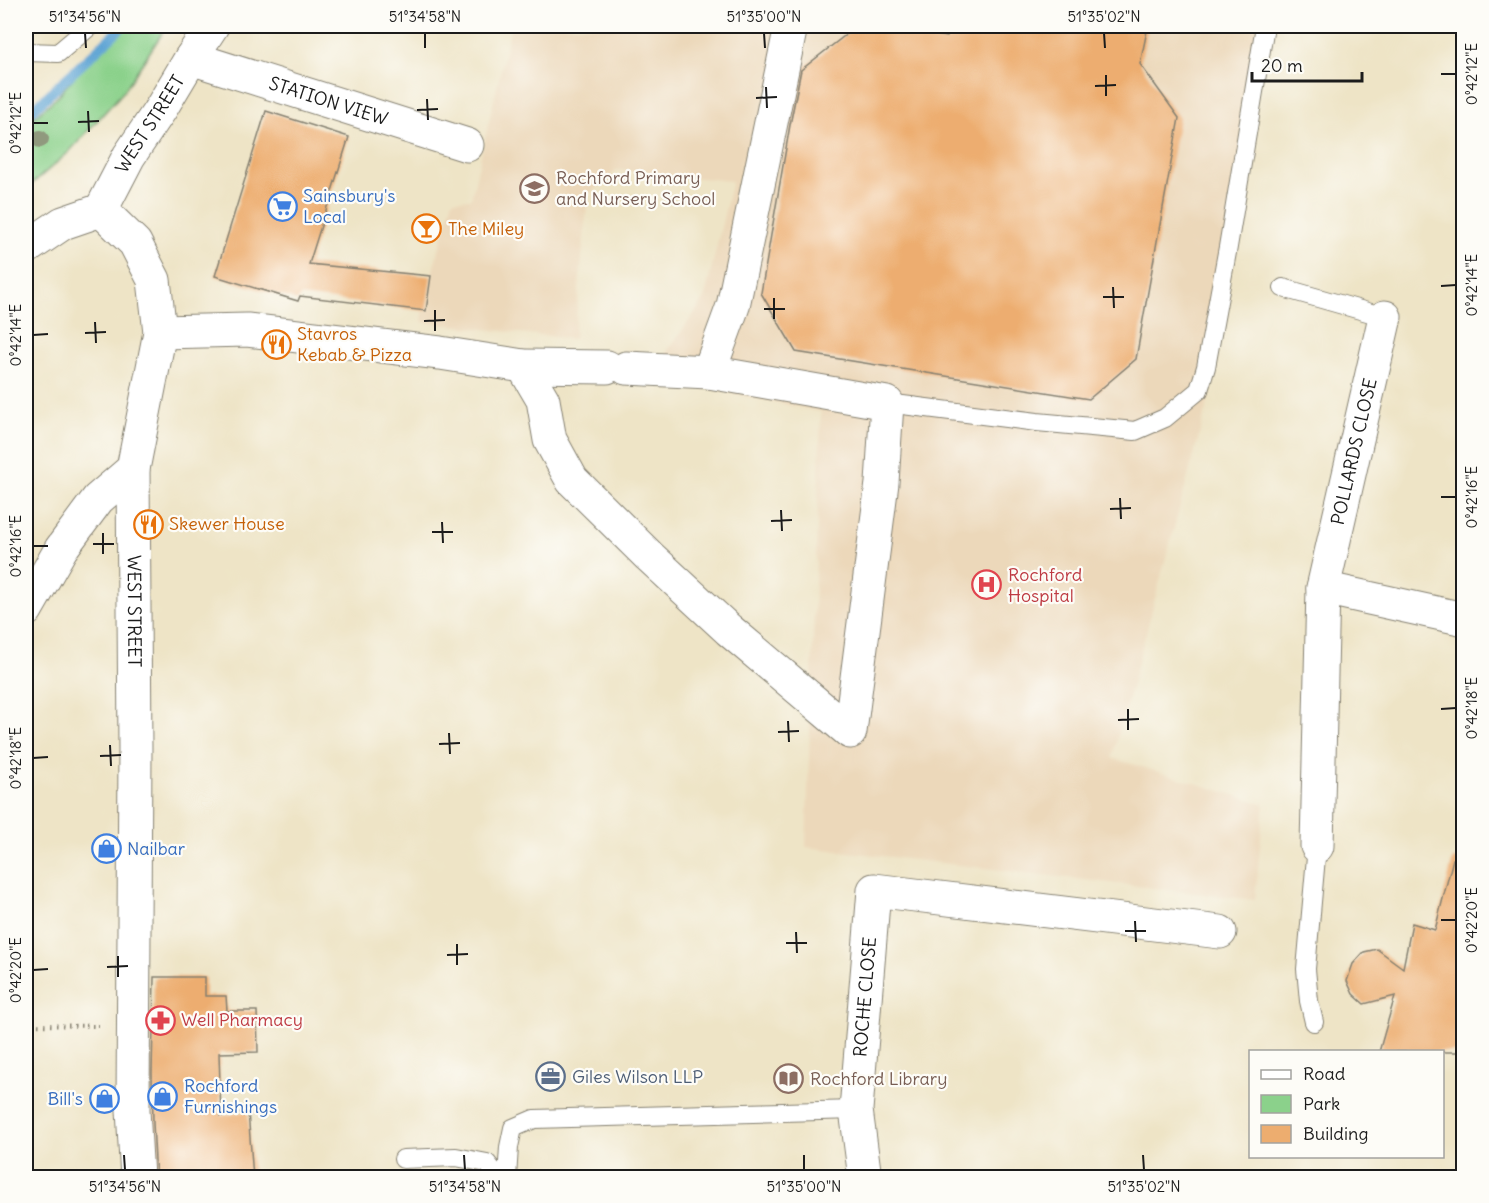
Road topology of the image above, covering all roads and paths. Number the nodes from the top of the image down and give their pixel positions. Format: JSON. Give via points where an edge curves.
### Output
{"nodes":[{"id":1,"x":90,"y":26,"type":"edge"},
{"id":2,"x":212,"y":26,"type":"edge"},
{"id":3,"x":791,"y":26,"type":"edge"},
{"id":4,"x":1265,"y":26,"type":"edge"},
{"id":5,"x":27,"y":54,"type":"edge"},
{"id":6,"x":190,"y":58,"type":"junction"},
{"id":7,"x":467,"y":145,"type":"dead end"},
{"id":8,"x":101,"y":210,"type":"junction"},
{"id":9,"x":26,"y":248,"type":"edge"},
{"id":10,"x":1283,"y":288,"type":"dead end"},
{"id":11,"x":1385,"y":317,"type":"joint"},
{"id":12,"x":160,"y":332,"type":"junction"},
{"id":13,"x":524,"y":366,"type":"junction"},
{"id":14,"x":709,"y":372,"type":"junction"},
{"id":15,"x":887,"y":403,"type":"junction"},
{"id":16,"x":133,"y":469,"type":"junction"},
{"id":17,"x":1323,"y":588,"type":"junction"},
{"id":18,"x":26,"y":610,"type":"edge"},
{"id":19,"x":1464,"y":619,"type":"edge"},
{"id":20,"x":1317,"y":846,"type":"joint"},
{"id":21,"x":1220,"y":932,"type":"dead end"},
{"id":22,"x":1314,"y":1022,"type":"dead end"},
{"id":23,"x":26,"y":1025,"type":"edge"},
{"id":24,"x":133,"y":1026,"type":"junction"},
{"id":25,"x":856,"y":1110,"type":"junction"},
{"id":26,"x":403,"y":1159,"type":"dead end"},
{"id":27,"x":137,"y":1178,"type":"edge"},
{"id":28,"x":500,"y":1178,"type":"edge"},
{"id":29,"x":507,"y":1178,"type":"edge"},
{"id":30,"x":865,"y":1178,"type":"edge"}],
"edges":[{"from":1,"to":5,"type":"lane","via":[[58,53]]},
{"from":2,"to":6,"type":"street","name":"WEST STREET"},
{"from":3,"to":14,"type":"street","via":[[733,306]]},
{"from":4,"to":15,"type":"lane","via":[[1226,258],[1199,390],[1165,418],[1135,431]]},
{"from":6,"to":7,"type":"street","name":"STATION VIEW"},
{"from":6,"to":8,"type":"street","name":"WEST STREET","via":[[129,156]]},
{"from":8,"to":9,"type":"street","via":[[63,223]]},
{"from":8,"to":12,"type":"street","name":"WEST STREET","via":[[135,243],[154,280]]},
{"from":10,"to":11,"type":"lane"},
{"from":11,"to":17,"type":"street","name":"POLLARDS CLOSE"},
{"from":12,"to":13,"type":"street","via":[[247,330]]},
{"from":12,"to":16,"type":"street","name":"WEST STREET"},
{"from":13,"to":14,"type":"street"},
{"from":13,"to":15,"type":"street","via":[[543,400],[550,440],[572,480],[729,630],[850,732],[882,483]]},
{"from":14,"to":15,"type":"street"},
{"from":16,"to":18,"type":"street","via":[[98,499],[61,549]]},
{"from":16,"to":24,"type":"street","name":"WEST STREET"},
{"from":17,"to":19,"type":"street"},
{"from":17,"to":20,"type":"street","name":"POLLARDS CLOSE"},
{"from":20,"to":22,"type":"lane","via":[[1305,969]]},
{"from":21,"to":25,"type":"street","name":"ROCHE CLOSE","via":[[874,890]]},
{"from":23,"to":24,"type":"path"},
{"from":24,"to":27,"type":"street","name":"WEST STREET"},
{"from":25,"to":29,"type":"lane","via":[[534,1119],[513,1128]]},
{"from":25,"to":30,"type":"street","name":"ROCHE CLOSE"},
{"from":26,"to":28,"type":"lane","via":[[456,1157],[487,1163]]}]}
